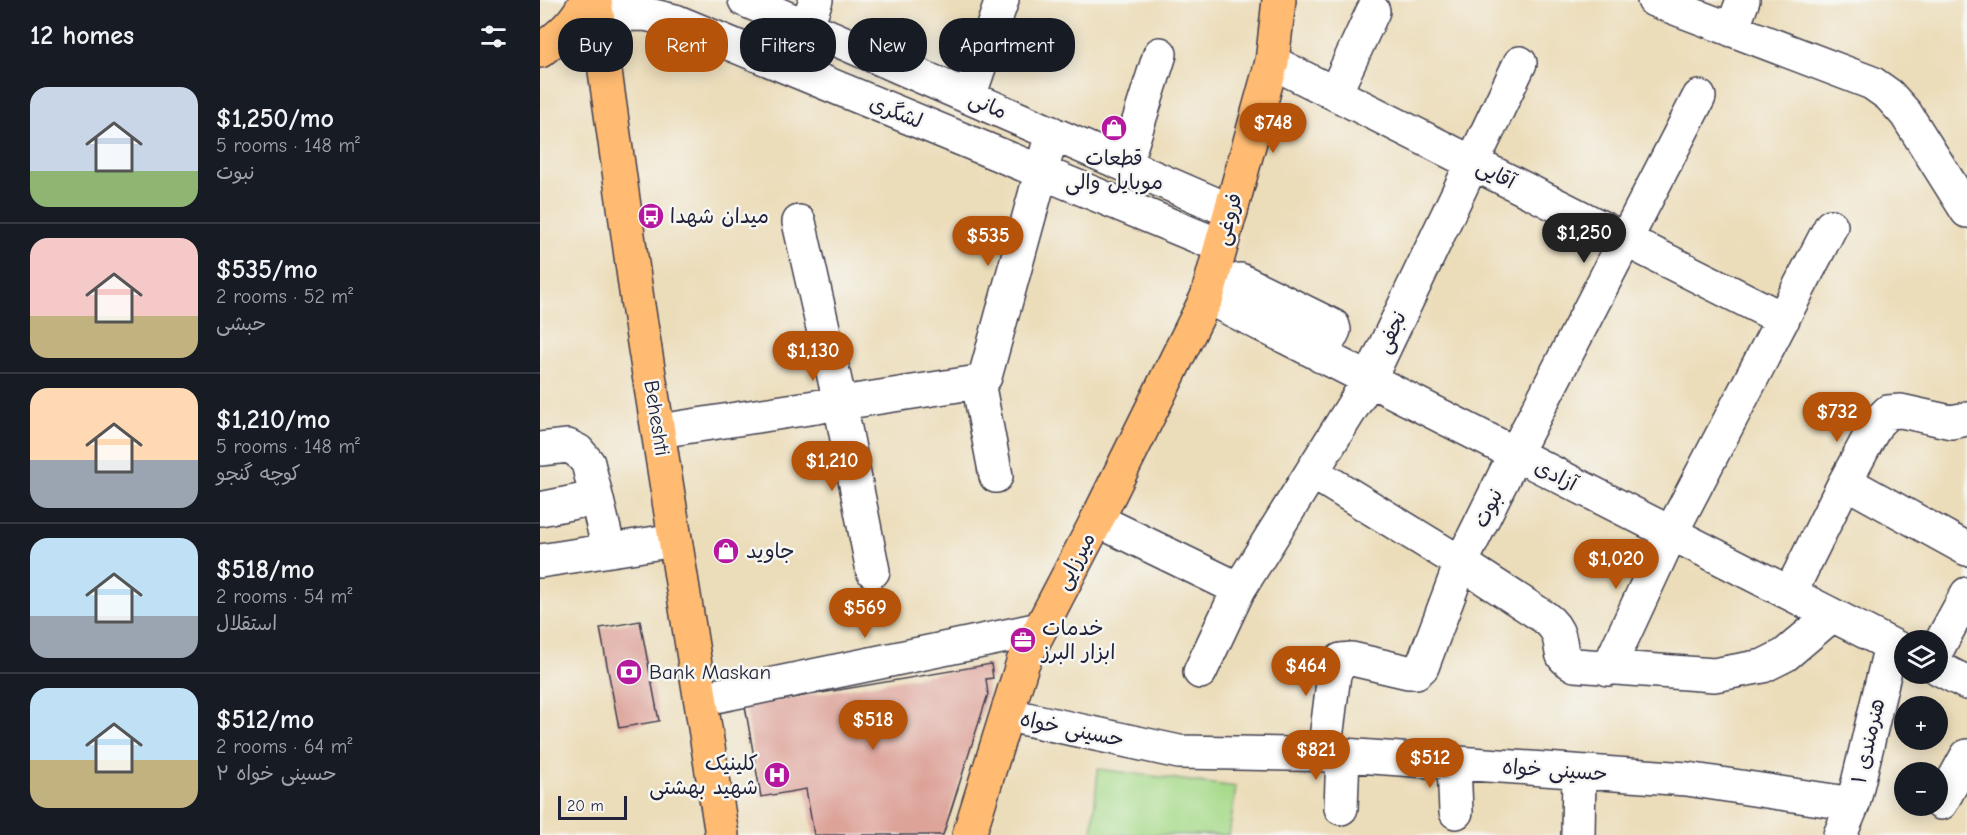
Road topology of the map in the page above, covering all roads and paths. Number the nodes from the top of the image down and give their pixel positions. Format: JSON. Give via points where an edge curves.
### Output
{"nodes":[{"id":1,"x":745,"y":0,"type":"edge"},
{"id":2,"x":1002,"y":0,"type":"edge"},
{"id":3,"x":1279,"y":0,"type":"edge"},
{"id":4,"x":1654,"y":0,"type":"edge"},
{"id":5,"x":1743,"y":0,"type":"edge"},
{"id":6,"x":593,"y":5,"type":"edge"},
{"id":7,"x":1373,"y":11,"type":"dead end"},
{"id":8,"x":811,"y":13,"type":"edge"},
{"id":9,"x":1732,"y":30,"type":"junction"},
{"id":10,"x":540,"y":51,"type":"edge"},
{"id":11,"x":1160,"y":54,"type":"dead end"},
{"id":12,"x":1272,"y":62,"type":"junction"},
{"id":13,"x":1520,"y":63,"type":"dead end"},
{"id":14,"x":1335,"y":93,"type":"junction"},
{"id":15,"x":969,"y":97,"type":"junction"},
{"id":16,"x":1699,"y":97,"type":"dead end"},
{"id":17,"x":1052,"y":133,"type":"junction"},
{"id":18,"x":1473,"y":162,"type":"junction"},
{"id":19,"x":1125,"y":165,"type":"junction"},
{"id":20,"x":1041,"y":171,"type":"junction"},
{"id":21,"x":1966,"y":206,"type":"edge"},
{"id":22,"x":1231,"y":211,"type":"junction"},
{"id":23,"x":799,"y":222,"type":"dead end"},
{"id":24,"x":1831,"y":226,"type":"dead end"},
{"id":25,"x":1626,"y":239,"type":"junction"},
{"id":26,"x":1221,"y":246,"type":"junction"},
{"id":27,"x":1240,"y":280,"type":"dead end"},
{"id":28,"x":1207,"y":297,"type":"junction"},
{"id":29,"x":1783,"y":319,"type":"junction"},
{"id":30,"x":1321,"y":356,"type":"junction"},
{"id":31,"x":982,"y":379,"type":"junction"},
{"id":32,"x":1369,"y":380,"type":"junction"},
{"id":33,"x":840,"y":403,"type":"junction"},
{"id":34,"x":1967,"y":419,"type":"edge"},
{"id":35,"x":659,"y":431,"type":"junction"},
{"id":36,"x":540,"y":449,"type":"edge"},
{"id":37,"x":1515,"y":454,"type":"junction"},
{"id":38,"x":1312,"y":472,"type":"junction"},
{"id":39,"x":996,"y":476,"type":"dead end"},
{"id":40,"x":1862,"y":491,"type":"dead end"},
{"id":41,"x":595,"y":498,"type":"junction"},
{"id":42,"x":540,"y":509,"type":"edge"},
{"id":43,"x":1097,"y":520,"type":"junction"},
{"id":44,"x":1671,"y":533,"type":"junction"},
{"id":45,"x":675,"y":540,"type":"junction"},
{"id":46,"x":1967,"y":549,"type":"edge"},
{"id":47,"x":609,"y":550,"type":"junction"},
{"id":48,"x":540,"y":561,"type":"edge"},
{"id":49,"x":1461,"y":563,"type":"junction"},
{"id":50,"x":873,"y":571,"type":"dead end"},
{"id":51,"x":1239,"y":589,"type":"junction"},
{"id":52,"x":1790,"y":593,"type":"junction"},
{"id":53,"x":1967,"y":594,"type":"edge"},
{"id":54,"x":1832,"y":615,"type":"junction"},
{"id":55,"x":1040,"y":629,"type":"junction"},
{"id":56,"x":1948,"y":630,"type":"edge"},
{"id":57,"x":1894,"y":646,"type":"edge"},
{"id":58,"x":1894,"y":662,"type":"edge"},
{"id":59,"x":1608,"y":669,"type":"junction"},
{"id":60,"x":1200,"y":672,"type":"dead end"},
{"id":61,"x":1948,"y":673,"type":"edge"},
{"id":62,"x":1967,"y":683,"type":"edge"},
{"id":63,"x":701,"y":699,"type":"junction"},
{"id":64,"x":1008,"y":715,"type":"junction"},
{"id":65,"x":1333,"y":755,"type":"junction"},
{"id":66,"x":1966,"y":759,"type":"edge"},
{"id":67,"x":1454,"y":764,"type":"junction"},
{"id":68,"x":1579,"y":771,"type":"junction"},
{"id":69,"x":1948,"y":791,"type":"edge"},
{"id":70,"x":1853,"y":804,"type":"junction"},
{"id":71,"x":1341,"y":808,"type":"dead end"},
{"id":72,"x":1456,"y":812,"type":"dead end"},
{"id":73,"x":722,"y":835,"type":"edge"},
{"id":74,"x":969,"y":835,"type":"edge"},
{"id":75,"x":1578,"y":835,"type":"edge"},
{"id":76,"x":1840,"y":835,"type":"edge"}],
"edges":[{"from":1,"to":8,"type":"street","name":"مانی"},
{"from":2,"to":15,"type":"street"},
{"from":3,"to":12,"type":"main road","name":"فروغی"},
{"from":4,"to":9,"type":"street"},
{"from":5,"to":9,"type":"street"},
{"from":6,"to":10,"type":"main road","via":[[581,11],[568,29]]},
{"from":6,"to":20,"type":"street","name":"لشگری","via":[[675,21]]},
{"from":6,"to":35,"type":"main road","name":"Beheshti"},
{"from":7,"to":14,"type":"street"},
{"from":8,"to":15,"type":"street","name":"مانی"},
{"from":9,"to":21,"type":"street","via":[[1872,83],[1889,95],[1906,114]]},
{"from":11,"to":19,"type":"street"},
{"from":12,"to":14,"type":"street","name":"آقایی"},
{"from":12,"to":22,"type":"main road","name":"فروغی"},
{"from":13,"to":18,"type":"street","name":"نجفی"},
{"from":14,"to":18,"type":"street","name":"آقایی"},
{"from":15,"to":17,"type":"street","name":"مانی"},
{"from":16,"to":25,"type":"street","name":"نبوت"},
{"from":17,"to":19,"type":"street","name":"مانی"},
{"from":17,"to":20,"type":"street"},
{"from":18,"to":25,"type":"street","name":"آقایی"},
{"from":18,"to":32,"type":"street","name":"نجفی"},
{"from":19,"to":22,"type":"street","name":"مانی"},
{"from":20,"to":26,"type":"street","name":"لشگری"},
{"from":20,"to":31,"type":"street"},
{"from":22,"to":26,"type":"main road","name":"فروغی"},
{"from":23,"to":33,"type":"street"},
{"from":24,"to":29,"type":"street"},
{"from":25,"to":29,"type":"street","name":"آقایی"},
{"from":25,"to":37,"type":"street","name":"نبوت"},
{"from":26,"to":28,"type":"main road","name":"فروغی"},
{"from":27,"to":30,"type":"street","via":[[1333,326]]},
{"from":28,"to":30,"type":"street","name":"آزادی"},
{"from":28,"to":43,"type":"main road","name":"میرزایی"},
{"from":29,"to":44,"type":"street"},
{"from":30,"to":32,"type":"street","name":"آزادی"},
{"from":31,"to":33,"type":"street"},
{"from":31,"to":39,"type":"street"},
{"from":32,"to":37,"type":"street","name":"آزادی"},
{"from":32,"to":38,"type":"street","name":"نجفی"},
{"from":33,"to":35,"type":"street"},
{"from":33,"to":50,"type":"street"},
{"from":34,"to":52,"type":"street","via":[[1951,422],[1901,411],[1888,412],[1877,423]]},
{"from":35,"to":45,"type":"main road","name":"Beheshti"},
{"from":36,"to":41,"type":"street","via":[[567,446],[578,451],[588,463]]},
{"from":37,"to":44,"type":"street","name":"آزادی"},
{"from":37,"to":49,"type":"street","name":"نبوت"},
{"from":38,"to":49,"type":"street"},
{"from":38,"to":51,"type":"street","name":"نجفی"},
{"from":40,"to":46,"type":"street"},
{"from":41,"to":42,"type":"street"},
{"from":41,"to":47,"type":"street"},
{"from":43,"to":51,"type":"street"},
{"from":43,"to":55,"type":"main road","name":"میرزایی"},
{"from":44,"to":52,"type":"street","name":"آزادی"},
{"from":44,"to":59,"type":"street"},
{"from":45,"to":47,"type":"street"},
{"from":45,"to":63,"type":"main road","name":"Beheshti"},
{"from":47,"to":48,"type":"street"},
{"from":49,"to":59,"type":"street","via":[[1552,623],[1559,636],[1560,652],[1567,660],[1575,665]]},
{"from":49,"to":65,"type":"street","name":"نبوت","via":[[1422,667],[1416,672],[1352,658],[1341,660],[1334,674]]},
{"from":51,"to":60,"type":"street","name":"نجفی"},
{"from":52,"to":54,"type":"street","name":"آزادی"},
{"from":53,"to":56,"type":"street"},
{"from":54,"to":57,"type":"street","name":"آزادی"},
{"from":54,"to":59,"type":"street","via":[[1785,655],[1763,666],[1714,675]]},
{"from":55,"to":63,"type":"street"},
{"from":55,"to":64,"type":"main road","name":"میرزایی","via":[[1023,662]]},
{"from":58,"to":70,"type":"street","name":"هنرمندی ۱"},
{"from":61,"to":62,"type":"street"},
{"from":63,"to":73,"type":"main road","name":"Beheshti"},
{"from":64,"to":65,"type":"street","name":"حسینی خواه","via":[[1179,752]]},
{"from":64,"to":74,"type":"main road","name":"میرزایی"},
{"from":65,"to":67,"type":"street","name":"حسینی خواه"},
{"from":65,"to":71,"type":"street","name":"نبوت"},
{"from":66,"to":69,"type":"street"},
{"from":67,"to":68,"type":"street","name":"حسینی خواه"},
{"from":67,"to":72,"type":"street"},
{"from":68,"to":70,"type":"street","name":"حسینی خواه","via":[[1687,779]]},
{"from":68,"to":75,"type":"street"},
{"from":70,"to":76,"type":"street","name":"هنرمندی ۱"}]}
